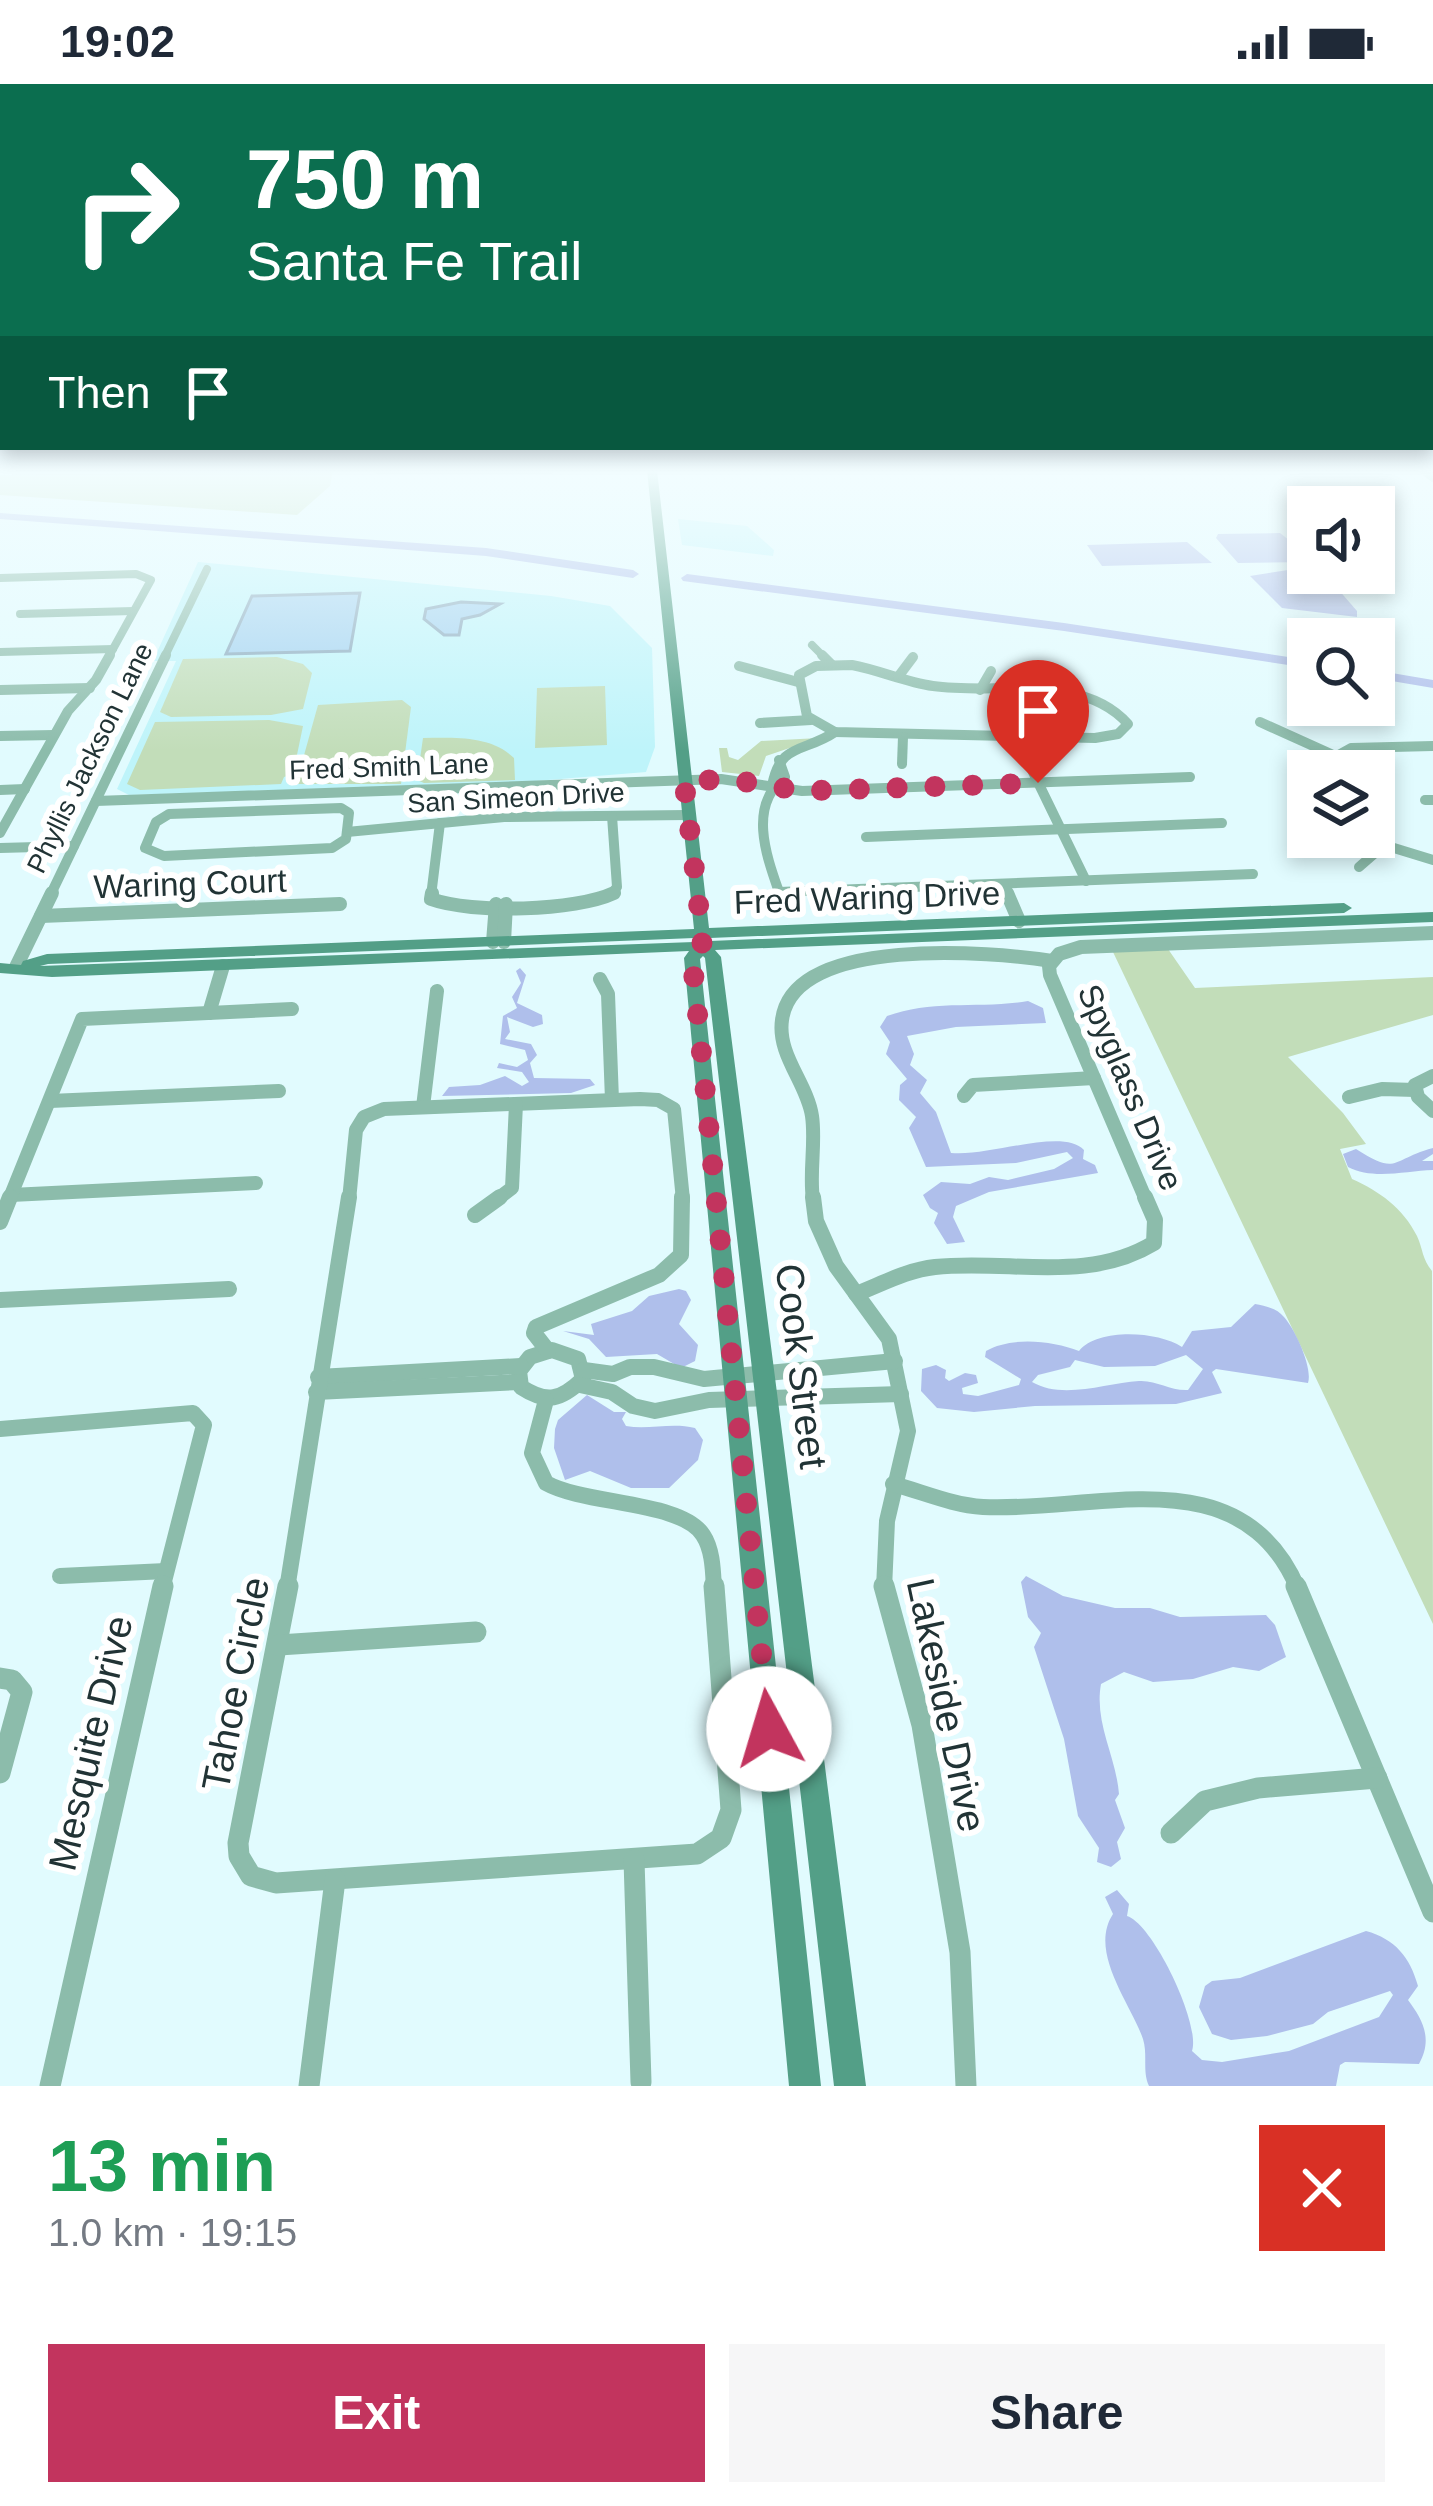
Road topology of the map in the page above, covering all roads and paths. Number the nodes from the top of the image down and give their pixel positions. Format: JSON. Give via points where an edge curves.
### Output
{"nodes":[{"id":1,"x":662,"y":563,"type":"edge"},
{"id":2,"x":207,"y":569,"type":"dead end"},
{"id":3,"x":0,"y":578,"type":"edge"},
{"id":4,"x":133,"y":611,"type":"junction"},
{"id":5,"x":20,"y":614,"type":"dead end"},
{"id":6,"x":812,"y":645,"type":"dead end"},
{"id":7,"x":113,"y":649,"type":"junction"},
{"id":8,"x":0,"y":652,"type":"edge"},
{"id":9,"x":913,"y":657,"type":"dead end"},
{"id":10,"x":832,"y":664,"type":"junction"},
{"id":11,"x":739,"y":666,"type":"dead end"},
{"id":12,"x":991,"y":671,"type":"dead end"},
{"id":13,"x":898,"y":677,"type":"junction"},
{"id":14,"x":798,"y":682,"type":"junction"},
{"id":15,"x":76,"y":688,"type":"junction"},
{"id":16,"x":90,"y":688,"type":"junction"},
{"id":17,"x":0,"y":690,"type":"edge"},
{"id":18,"x":980,"y":690,"type":"junction"},
{"id":19,"x":68,"y":711,"type":"junction"},
{"id":20,"x":816,"y":716,"type":"junction"},
{"id":21,"x":1260,"y":722,"type":"dead end"},
{"id":22,"x":760,"y":723,"type":"dead end"},
{"id":23,"x":838,"y":733,"type":"junction"},
{"id":24,"x":1014,"y":734,"type":"junction"},
{"id":25,"x":54,"y":735,"type":"junction"},
{"id":26,"x":0,"y":736,"type":"edge"},
{"id":27,"x":903,"y":737,"type":"junction"},
{"id":28,"x":1433,"y":746,"type":"edge"},
{"id":29,"x":1322,"y":750,"type":"edge"},
{"id":30,"x":1349,"y":750,"type":"edge"},
{"id":31,"x":902,"y":764,"type":"dead end"},
{"id":32,"x":1190,"y":777,"type":"dead end"},
{"id":33,"x":684,"y":780,"type":"junction"},
{"id":34,"x":1038,"y":783,"type":"junction"},
{"id":35,"x":772,"y":785,"type":"junction"},
{"id":36,"x":25,"y":789,"type":"junction"},
{"id":37,"x":0,"y":790,"type":"edge"},
{"id":38,"x":96,"y":802,"type":"junction"},
{"id":39,"x":687,"y":815,"type":"junction"},
{"id":40,"x":612,"y":816,"type":"junction"},
{"id":41,"x":440,"y":823,"type":"junction"},
{"id":42,"x":1222,"y":823,"type":"dead end"},
{"id":43,"x":1062,"y":829,"type":"junction"},
{"id":44,"x":346,"y":832,"type":"junction"},
{"id":45,"x":0,"y":833,"type":"edge"},
{"id":46,"x":866,"y":837,"type":"dead end"},
{"id":47,"x":74,"y":846,"type":"junction"},
{"id":48,"x":0,"y":848,"type":"edge"},
{"id":49,"x":1395,"y":850,"type":"edge"},
{"id":50,"x":1369,"y":858,"type":"edge"},
{"id":51,"x":1433,"y":860,"type":"edge"},
{"id":52,"x":1359,"y":867,"type":"dead end"},
{"id":53,"x":1253,"y":874,"type":"dead end"},
{"id":54,"x":1086,"y":880,"type":"junction"},
{"id":55,"x":1004,"y":884,"type":"junction"},
{"id":56,"x":340,"y":904,"type":"dead end"},
{"id":57,"x":501,"y":904,"type":"junction"},
{"id":58,"x":1433,"y":905,"type":"edge"},
{"id":59,"x":41,"y":916,"type":"junction"},
{"id":60,"x":1433,"y":917,"type":"edge"},
{"id":61,"x":1019,"y":921,"type":"junction"},
{"id":62,"x":1433,"y":933,"type":"edge"},
{"id":63,"x":702,"y":941,"type":"junction"},
{"id":64,"x":855,"y":941,"type":"junction"},
{"id":65,"x":499,"y":942,"type":"junction"},
{"id":66,"x":367,"y":946,"type":"junction"},
{"id":67,"x":394,"y":958,"type":"junction"},
{"id":68,"x":1052,"y":961,"type":"junction"},
{"id":69,"x":223,"y":966,"type":"junction"},
{"id":70,"x":8,"y":968,"type":"edge"},
{"id":71,"x":600,"y":979,"type":"dead end"},
{"id":72,"x":437,"y":991,"type":"dead end"},
{"id":73,"x":292,"y":1010,"type":"dead end"},
{"id":74,"x":209,"y":1013,"type":"junction"},
{"id":75,"x":1433,"y":1076,"type":"edge"},
{"id":76,"x":1094,"y":1078,"type":"junction"},
{"id":77,"x":1415,"y":1090,"type":"junction"},
{"id":78,"x":279,"y":1091,"type":"dead end"},
{"id":79,"x":964,"y":1096,"type":"dead end"},
{"id":80,"x":1349,"y":1097,"type":"dead end"},
{"id":81,"x":612,"y":1100,"type":"junction"},
{"id":82,"x":50,"y":1101,"type":"junction"},
{"id":83,"x":516,"y":1104,"type":"junction"},
{"id":84,"x":423,"y":1107,"type":"junction"},
{"id":85,"x":1433,"y":1111,"type":"edge"},
{"id":86,"x":256,"y":1184,"type":"dead end"},
{"id":87,"x":11,"y":1195,"type":"junction"},
{"id":88,"x":475,"y":1215,"type":"dead end"},
{"id":89,"x":0,"y":1222,"type":"edge"},
{"id":90,"x":229,"y":1289,"type":"dead end"},
{"id":91,"x":856,"y":1294,"type":"junction"},
{"id":92,"x":0,"y":1300,"type":"edge"},
{"id":93,"x":548,"y":1351,"type":"junction"},
{"id":94,"x":895,"y":1360,"type":"junction"},
{"id":95,"x":520,"y":1374,"type":"junction"},
{"id":96,"x":582,"y":1378,"type":"junction"},
{"id":97,"x":317,"y":1384,"type":"junction"},
{"id":98,"x":765,"y":1386,"type":"junction"},
{"id":99,"x":735,"y":1388,"type":"junction"},
{"id":100,"x":901,"y":1394,"type":"junction"},
{"id":101,"x":546,"y":1400,"type":"junction"},
{"id":102,"x":0,"y":1429,"type":"edge"},
{"id":103,"x":892,"y":1484,"type":"junction"},
{"id":104,"x":166,"y":1570,"type":"junction"},
{"id":105,"x":60,"y":1576,"type":"dead end"},
{"id":106,"x":476,"y":1632,"type":"dead end"},
{"id":107,"x":280,"y":1645,"type":"junction"},
{"id":108,"x":0,"y":1678,"type":"edge"},
{"id":109,"x":0,"y":1773,"type":"edge"},
{"id":110,"x":1377,"y":1778,"type":"junction"},
{"id":111,"x":1171,"y":1833,"type":"dead end"},
{"id":112,"x":634,"y":1860,"type":"junction"},
{"id":113,"x":334,"y":1880,"type":"junction"},
{"id":114,"x":1433,"y":1912,"type":"edge"},
{"id":115,"x":641,"y":2082,"type":"dead end"},
{"id":116,"x":50,"y":2086,"type":"edge"},
{"id":117,"x":309,"y":2086,"type":"edge"},
{"id":118,"x":805,"y":2086,"type":"edge"},
{"id":119,"x":850,"y":2086,"type":"edge"},
{"id":120,"x":966,"y":2086,"type":"edge"}],
"edges":[{"from":1,"to":33,"type":"main road","name":"Cook Street"},
{"from":2,"to":38,"type":"street","name":"Phyllis Jackson Lane"},
{"from":3,"to":4,"type":"street","via":[[150,577]]},
{"from":4,"to":5,"type":"street"},
{"from":4,"to":7,"type":"street"},
{"from":6,"to":10,"type":"street"},
{"from":7,"to":8,"type":"street"},
{"from":7,"to":16,"type":"street"},
{"from":9,"to":13,"type":"street"},
{"from":10,"to":13,"type":"street"},
{"from":10,"to":14,"type":"street","via":[[804,670]]},
{"from":11,"to":14,"type":"street"},
{"from":12,"to":18,"type":"street"},
{"from":13,"to":18,"type":"street"},
{"from":14,"to":20,"type":"street"},
{"from":15,"to":16,"type":"street"},
{"from":15,"to":17,"type":"street"},
{"from":15,"to":19,"type":"street"},
{"from":16,"to":19,"type":"street"},
{"from":18,"to":24,"type":"street","via":[[1100,700],[1128,724],[1095,738]]},
{"from":19,"to":25,"type":"street"},
{"from":20,"to":22,"type":"street"},
{"from":20,"to":23,"type":"street","via":[[843,728]]},
{"from":21,"to":29,"type":"street"},
{"from":23,"to":27,"type":"street"},
{"from":23,"to":35,"type":"street","via":[[785,752]]},
{"from":24,"to":27,"type":"street"},
{"from":24,"to":34,"type":"street"},
{"from":25,"to":26,"type":"street"},
{"from":25,"to":36,"type":"street"},
{"from":27,"to":31,"type":"street"},
{"from":28,"to":30,"type":"street"},
{"from":32,"to":34,"type":"street","name":"Fred Smith Lane"},
{"from":33,"to":35,"type":"street","name":"Fred Smith Lane"},
{"from":33,"to":38,"type":"street","name":"Fred Smith Lane"},
{"from":33,"to":39,"type":"main road","name":"Cook Street"},
{"from":34,"to":35,"type":"street","name":"Fred Smith Lane","via":[[802,791]]},
{"from":34,"to":43,"type":"street"},
{"from":35,"to":55,"type":"street","via":[[761,810],[778,892]]},
{"from":36,"to":37,"type":"street"},
{"from":36,"to":45,"type":"street"},
{"from":38,"to":47,"type":"street","name":"Phyllis Jackson Lane"},
{"from":39,"to":40,"type":"street","name":"San Simeon Drive"},
{"from":39,"to":63,"type":"main road","name":"Cook Street"},
{"from":40,"to":41,"type":"street","name":"San Simeon Drive"},
{"from":40,"to":57,"type":"street","via":[[612,895]]},
{"from":41,"to":44,"type":"street","name":"San Simeon Drive"},
{"from":41,"to":57,"type":"street","via":[[431,899]]},
{"from":42,"to":43,"type":"street"},
{"from":43,"to":46,"type":"street"},
{"from":43,"to":54,"type":"street"},
{"from":44,"to":44,"type":"street","name":"San Simeon Drive","via":[[349,813],[340,808],[179,813],[156,822],[145,848],[164,856],[323,850],[342,844]]},
{"from":47,"to":48,"type":"street"},
{"from":47,"to":59,"type":"street","name":"Phyllis Jackson Lane"},
{"from":49,"to":51,"type":"street"},
{"from":50,"to":52,"type":"street"},
{"from":53,"to":54,"type":"street"},
{"from":54,"to":55,"type":"street"},
{"from":55,"to":61,"type":"street"},
{"from":56,"to":59,"type":"street","name":"Waring Court"},
{"from":57,"to":65,"type":"street"},
{"from":58,"to":61,"type":"main road","name":"Fred Waring Drive"},
{"from":59,"to":70,"type":"street","name":"Phyllis Jackson Lane"},
{"from":60,"to":64,"type":"main road","name":"Fred Waring Drive"},
{"from":61,"to":63,"type":"main road","name":"Fred Waring Drive"},
{"from":61,"to":64,"type":"main road"},
{"from":62,"to":68,"type":"street","name":"Spyglass Drive","via":[[1081,947]]},
{"from":63,"to":64,"type":"main road","name":"Fred Waring Drive"},
{"from":63,"to":65,"type":"main road","name":"Fred Waring Drive"},
{"from":63,"to":67,"type":"main road","name":"Fred Waring Drive"},
{"from":63,"to":98,"type":"main road","name":"Cook Street","via":[[713,957]]},
{"from":63,"to":99,"type":"main road","name":"Cook Street","via":[[692,958]]},
{"from":65,"to":66,"type":"main road","name":"Fred Waring Drive"},
{"from":65,"to":67,"type":"main road"},
{"from":66,"to":69,"type":"main road","via":[[230,958]]},
{"from":66,"to":70,"type":"main road","name":"Fred Waring Drive","via":[[47,959]]},
{"from":67,"to":69,"type":"main road","name":"Fred Waring Drive"},
{"from":68,"to":76,"type":"street","name":"Spyglass Drive","via":[[1049,975]]},
{"from":68,"to":91,"type":"street","name":"Lakeside Drive","via":[[990,951],[852,959],[814,976],[787,1003],[781,1022],[788,1060],[812,1114],[816,1221]]},
{"from":69,"to":70,"type":"main road","name":"Fred Waring Drive"},
{"from":69,"to":74,"type":"street"},
{"from":71,"to":81,"type":"street","via":[[608,994]]},
{"from":72,"to":84,"type":"street"},
{"from":73,"to":74,"type":"street"},
{"from":74,"to":82,"type":"street","via":[[82,1019]]},
{"from":75,"to":77,"type":"street"},
{"from":76,"to":79,"type":"street","via":[[973,1084]]},
{"from":76,"to":91,"type":"street","name":"Spyglass Drive","via":[[1155,1220],[1154,1244],[1136,1258],[1094,1264],[921,1270]]},
{"from":77,"to":80,"type":"street"},
{"from":77,"to":85,"type":"street"},
{"from":78,"to":82,"type":"street"},
{"from":81,"to":83,"type":"street","name":"Tahoe Circle"},
{"from":81,"to":93,"type":"street","name":"Tahoe Circle","via":[[658,1100],[676,1113],[681,1256],[659,1275],[536,1327]]},
{"from":82,"to":87,"type":"street"},
{"from":83,"to":84,"type":"street","name":"Tahoe Circle"},
{"from":83,"to":88,"type":"street","via":[[512,1188]]},
{"from":84,"to":97,"type":"street","name":"Tahoe Circle","via":[[376,1111],[357,1124]]},
{"from":86,"to":87,"type":"street"},
{"from":87,"to":89,"type":"street"},
{"from":90,"to":92,"type":"street"},
{"from":91,"to":94,"type":"street","name":"Lakeside Drive","via":[[884,1328]]},
{"from":93,"to":95,"type":"street"},
{"from":93,"to":96,"type":"street","via":[[572,1354]]},
{"from":94,"to":98,"type":"street"},
{"from":94,"to":100,"type":"street","name":"Lakeside Drive"},
{"from":95,"to":97,"type":"street"},
{"from":95,"to":101,"type":"street","via":[[528,1394]]},
{"from":96,"to":99,"type":"street","via":[[654,1367]]},
{"from":96,"to":99,"type":"street","via":[[655,1411]]},
{"from":96,"to":101,"type":"street","via":[[568,1396]]},
{"from":97,"to":107,"type":"street","name":"Tahoe Circle"},
{"from":98,"to":99,"type":"street"},
{"from":98,"to":100,"type":"street"},
{"from":98,"to":119,"type":"main road","name":"Cook Street"},
{"from":99,"to":118,"type":"main road","name":"Cook Street"},
{"from":100,"to":103,"type":"street","name":"Lakeside Drive","via":[[908,1431]]},
{"from":101,"to":112,"type":"street","name":"Tahoe Circle","via":[[532,1453],[546,1483],[591,1503],[690,1522],[709,1549],[728,1824],[697,1854]]},
{"from":102,"to":104,"type":"street","name":"Mesquite Drive","via":[[202,1417]]},
{"from":103,"to":110,"type":"street","via":[[982,1507],[1179,1497],[1245,1523],[1290,1571]]},
{"from":103,"to":120,"type":"street","name":"Lakeside Drive","via":[[884,1597],[926,1748],[960,1952]]},
{"from":104,"to":105,"type":"street"},
{"from":104,"to":116,"type":"street","name":"Mesquite Drive"},
{"from":106,"to":107,"type":"street"},
{"from":107,"to":113,"type":"street","name":"Tahoe Circle","via":[[239,1856],[263,1880]]},
{"from":108,"to":109,"type":"street","via":[[22,1692]]},
{"from":110,"to":111,"type":"street","via":[[1205,1801]]},
{"from":110,"to":114,"type":"street"},
{"from":112,"to":113,"type":"street","name":"Tahoe Circle"},
{"from":112,"to":115,"type":"street"},
{"from":113,"to":117,"type":"street"}]}
